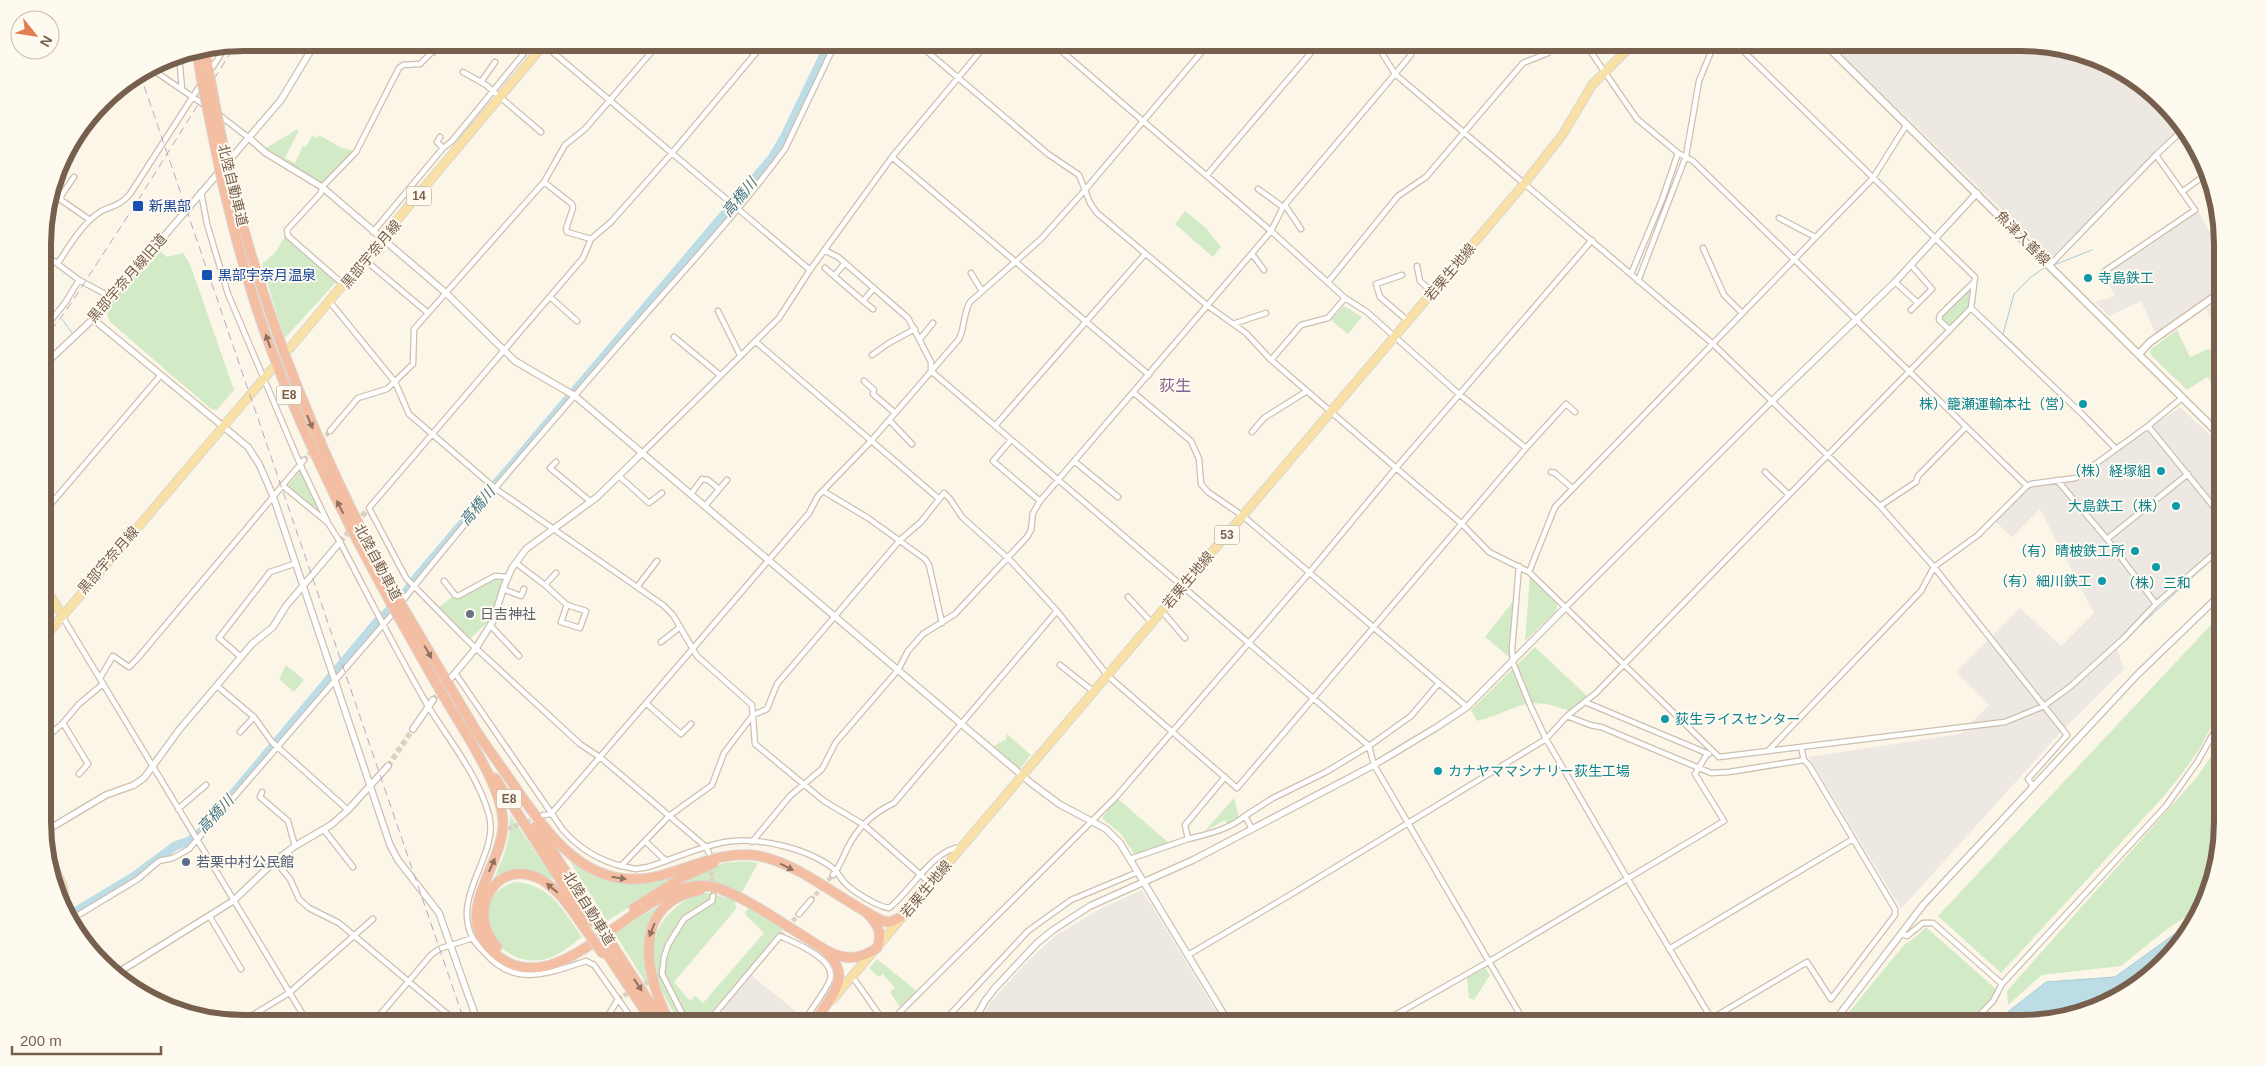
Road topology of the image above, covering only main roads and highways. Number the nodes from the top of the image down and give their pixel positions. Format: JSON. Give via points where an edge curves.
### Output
{"nodes":[{"id":1,"x":537,"y":51,"type":"edge"},
{"id":2,"x":1626,"y":51,"type":"edge"},
{"id":3,"x":1832,"y":51,"type":"edge"},
{"id":4,"x":206,"y":55,"type":"edge"},
{"id":5,"x":198,"y":57,"type":"edge"},
{"id":6,"x":226,"y":178,"type":"junction"},
{"id":7,"x":2214,"y":297,"type":"edge"},
{"id":8,"x":290,"y":348,"type":"dead end"},
{"id":9,"x":2139,"y":354,"type":"junction"},
{"id":10,"x":272,"y":369,"type":"dead end"},
{"id":11,"x":2214,"y":429,"type":"edge"},
{"id":12,"x":51,"y":597,"type":"edge"},
{"id":13,"x":401,"y":612,"type":"junction"},
{"id":14,"x":62,"y":615,"type":"junction"},
{"id":15,"x":51,"y":629,"type":"edge"},
{"id":16,"x":431,"y":674,"type":"junction"},
{"id":17,"x":479,"y":735,"type":"junction"},
{"id":18,"x":741,"y":855,"type":"junction"},
{"id":19,"x":735,"y":895,"type":"junction"},
{"id":20,"x":866,"y":911,"type":"junction"},
{"id":21,"x":901,"y":917,"type":"junction"},
{"id":22,"x":589,"y":922,"type":"junction"},
{"id":23,"x":819,"y":946,"type":"junction"},
{"id":24,"x":877,"y":948,"type":"junction"},
{"id":25,"x":607,"y":950,"type":"junction"},
{"id":26,"x":820,"y":1014,"type":"joint"},
{"id":27,"x":647,"y":1015,"type":"edge"},
{"id":28,"x":657,"y":1015,"type":"edge"},
{"id":29,"x":666,"y":1015,"type":"edge"}],
"edges":[{"from":1,"to":8,"type":"main road","name":"黒部宇奈月線","number":"14"},
{"from":2,"to":21,"type":"main road","name":"若栗生地線","number":"53","via":[[1579,104],[1555,146],[1524,184]]},
{"from":3,"to":9,"type":"main road","name":"魚津入善線"},
{"from":4,"to":6,"type":"highway","name":"北陸自動車道","number":"E8","bridge":true},
{"from":5,"to":6,"type":"highway","name":"北陸自動車道","number":"E8","bridge":true},
{"from":6,"to":13,"type":"highway","name":"北陸自動車道","number":"E8","bridge":true,"via":[[292,380]]},
{"from":7,"to":9,"type":"main road","via":[[2150,342]]},
{"from":9,"to":11,"type":"main road","name":"魚津入善線"},
{"from":10,"to":14,"type":"main road","name":"黒部宇奈月線"},
{"from":12,"to":14,"type":"main road"},
{"from":13,"to":16,"type":"highway","name":"北陸自動車道","number":"E8"},
{"from":13,"to":17,"type":"highway","name":"北陸自動車道","number":"E8","one_way":true},
{"from":14,"to":15,"type":"main road","name":"黒部宇奈月線"},
{"from":19,"to":16,"type":"highway","one_way":true,"via":[[713,886],[683,888],[668,894],[559,962],[527,968],[501,958],[485,941],[476,914],[478,898],[500,844],[502,808],[490,776]]},
{"from":16,"to":22,"type":"highway","name":"北陸自動車道","number":"E8"},
{"from":17,"to":18,"type":"highway","one_way":true,"via":[[545,829],[592,870],[618,878],[637,879],[663,875],[701,861]]},
{"from":17,"to":22,"type":"highway","name":"北陸自動車道","number":"E8"},
{"from":18,"to":20,"type":"highway","one_way":true,"via":[[779,863]]},
{"from":22,"to":18,"type":"highway","one_way":true,"via":[[553,889],[528,875],[515,875],[497,882],[485,900],[484,925],[496,946],[518,959],[541,962],[575,947],[695,871]]},
{"from":19,"to":23,"type":"highway"},
{"from":19,"to":29,"type":"highway","one_way":true,"via":[[714,890],[687,893],[667,906],[654,924],[648,945],[649,969]]},
{"from":20,"to":21,"type":"highway","via":[[887,922]]},
{"from":20,"to":24,"type":"highway","via":[[879,930]]},
{"from":21,"to":24,"type":"main road","name":"若栗生地線","number":"53"},
{"from":22,"to":25,"type":"highway","name":"北陸自動車道","number":"E8","bridge":true},
{"from":22,"to":25,"type":"highway","bridge":true},
{"from":23,"to":24,"type":"highway","via":[[850,958],[868,954]]},
{"from":23,"to":26,"type":"highway","via":[[838,965],[840,975]]},
{"from":24,"to":26,"type":"main road","name":"若栗生地線","number":"53"},
{"from":25,"to":27,"type":"highway","name":"北陸自動車道","number":"E8"},
{"from":25,"to":28,"type":"highway","name":"北陸自動車道","number":"E8","one_way":true}]}
